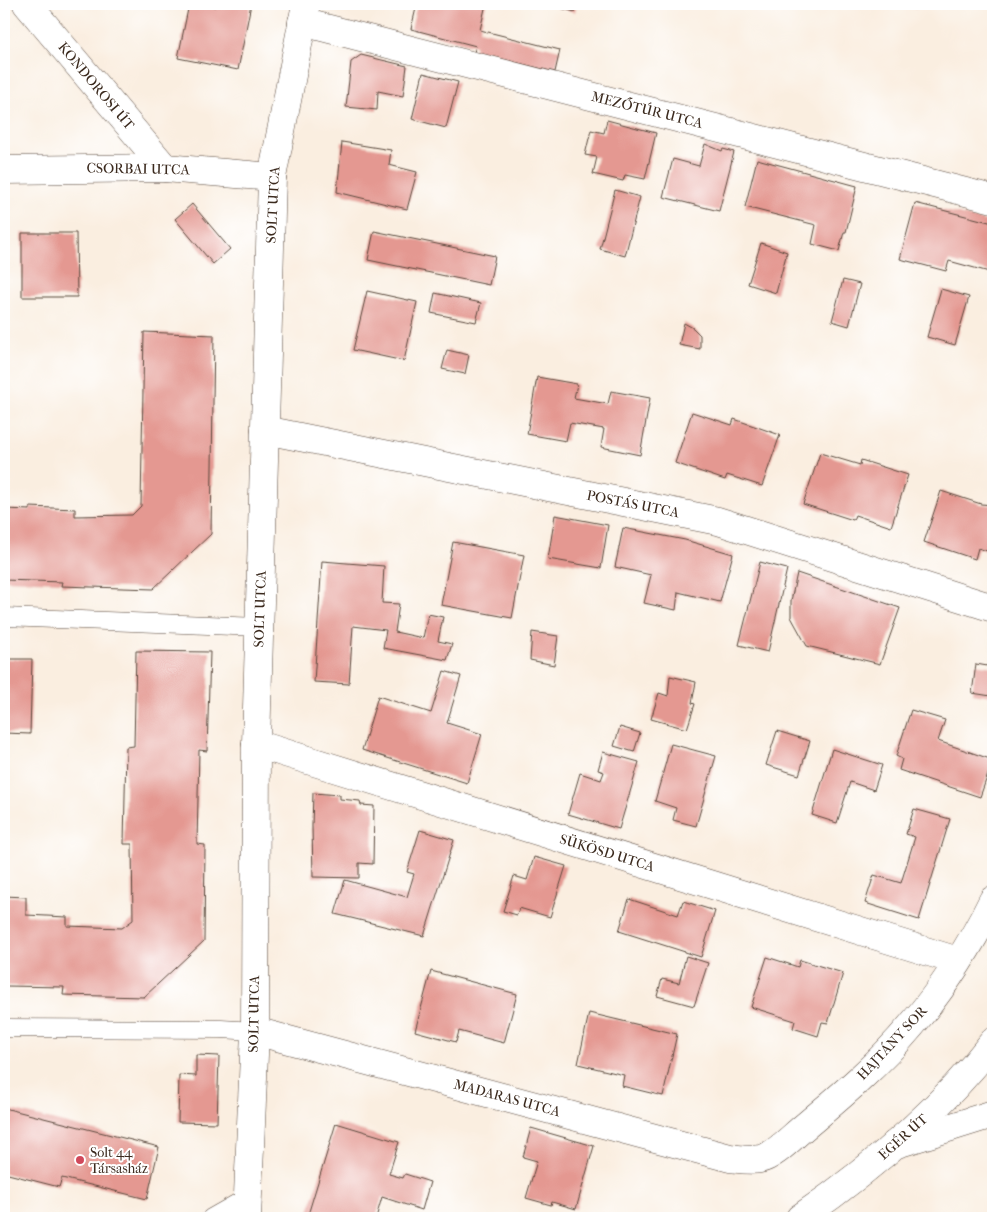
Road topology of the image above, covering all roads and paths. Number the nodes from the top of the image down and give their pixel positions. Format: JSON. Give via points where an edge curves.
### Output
{"nodes":[{"id":1,"x":27,"y":4,"type":"edge"},
{"id":2,"x":304,"y":13,"type":"edge"},
{"id":3,"x":165,"y":168,"type":"junction"},
{"id":4,"x":4,"y":170,"type":"edge"},
{"id":5,"x":272,"y":177,"type":"junction"},
{"id":6,"x":993,"y":199,"type":"edge"},
{"id":7,"x":265,"y":430,"type":"junction"},
{"id":8,"x":993,"y":608,"type":"edge"},
{"id":9,"x":4,"y":617,"type":"edge"},
{"id":10,"x":259,"y":627,"type":"junction"},
{"id":11,"x":256,"y":744,"type":"junction"},
{"id":12,"x":993,"y":900,"type":"edge"},
{"id":13,"x":958,"y":961,"type":"junction"},
{"id":14,"x":4,"y":1028,"type":"edge"},
{"id":15,"x":255,"y":1031,"type":"junction"},
{"id":16,"x":993,"y":1042,"type":"edge"},
{"id":17,"x":993,"y":1114,"type":"edge"},
{"id":18,"x":894,"y":1145,"type":"junction"},
{"id":19,"x":760,"y":1159,"type":"joint"},
{"id":20,"x":247,"y":1208,"type":"edge"},
{"id":21,"x":211,"y":1218,"type":"edge"},
{"id":22,"x":800,"y":1218,"type":"edge"}],
"edges":[{"from":1,"to":3,"type":"street","name":"KONDOROSI ÚT"},
{"from":2,"to":5,"type":"street","name":"SOLT UTCA"},
{"from":2,"to":6,"type":"street","name":"MEZŐTÚR UTCA"},
{"from":3,"to":4,"type":"street","name":"CSORBAI UTCA"},
{"from":3,"to":5,"type":"street","name":"CSORBAI UTCA"},
{"from":5,"to":7,"type":"street","name":"SOLT UTCA"},
{"from":7,"to":8,"type":"street","name":"POSTÁS UTCA","via":[[718,521]]},
{"from":7,"to":10,"type":"street","name":"SOLT UTCA"},
{"from":9,"to":10,"type":"lane"},
{"from":10,"to":11,"type":"street","name":"SOLT UTCA"},
{"from":11,"to":13,"type":"street","name":"SÜKÖSD UTCA"},
{"from":11,"to":15,"type":"street","name":"SOLT UTCA"},
{"from":12,"to":13,"type":"street","name":"HAJTÁNY SOR"},
{"from":13,"to":19,"type":"street","name":"HAJTÁNY SOR","via":[[922,1013],[889,1050],[807,1124]]},
{"from":14,"to":15,"type":"lane"},
{"from":15,"to":19,"type":"street","name":"MADARAS UTCA","via":[[730,1158]]},
{"from":15,"to":20,"type":"street","name":"SOLT UTCA"},
{"from":16,"to":18,"type":"street","name":"EGÉR ÚT","via":[[939,1104]]},
{"from":17,"to":18,"type":"street"},
{"from":18,"to":22,"type":"street","name":"EGÉR ÚT"},
{"from":20,"to":21,"type":"lane"}]}
